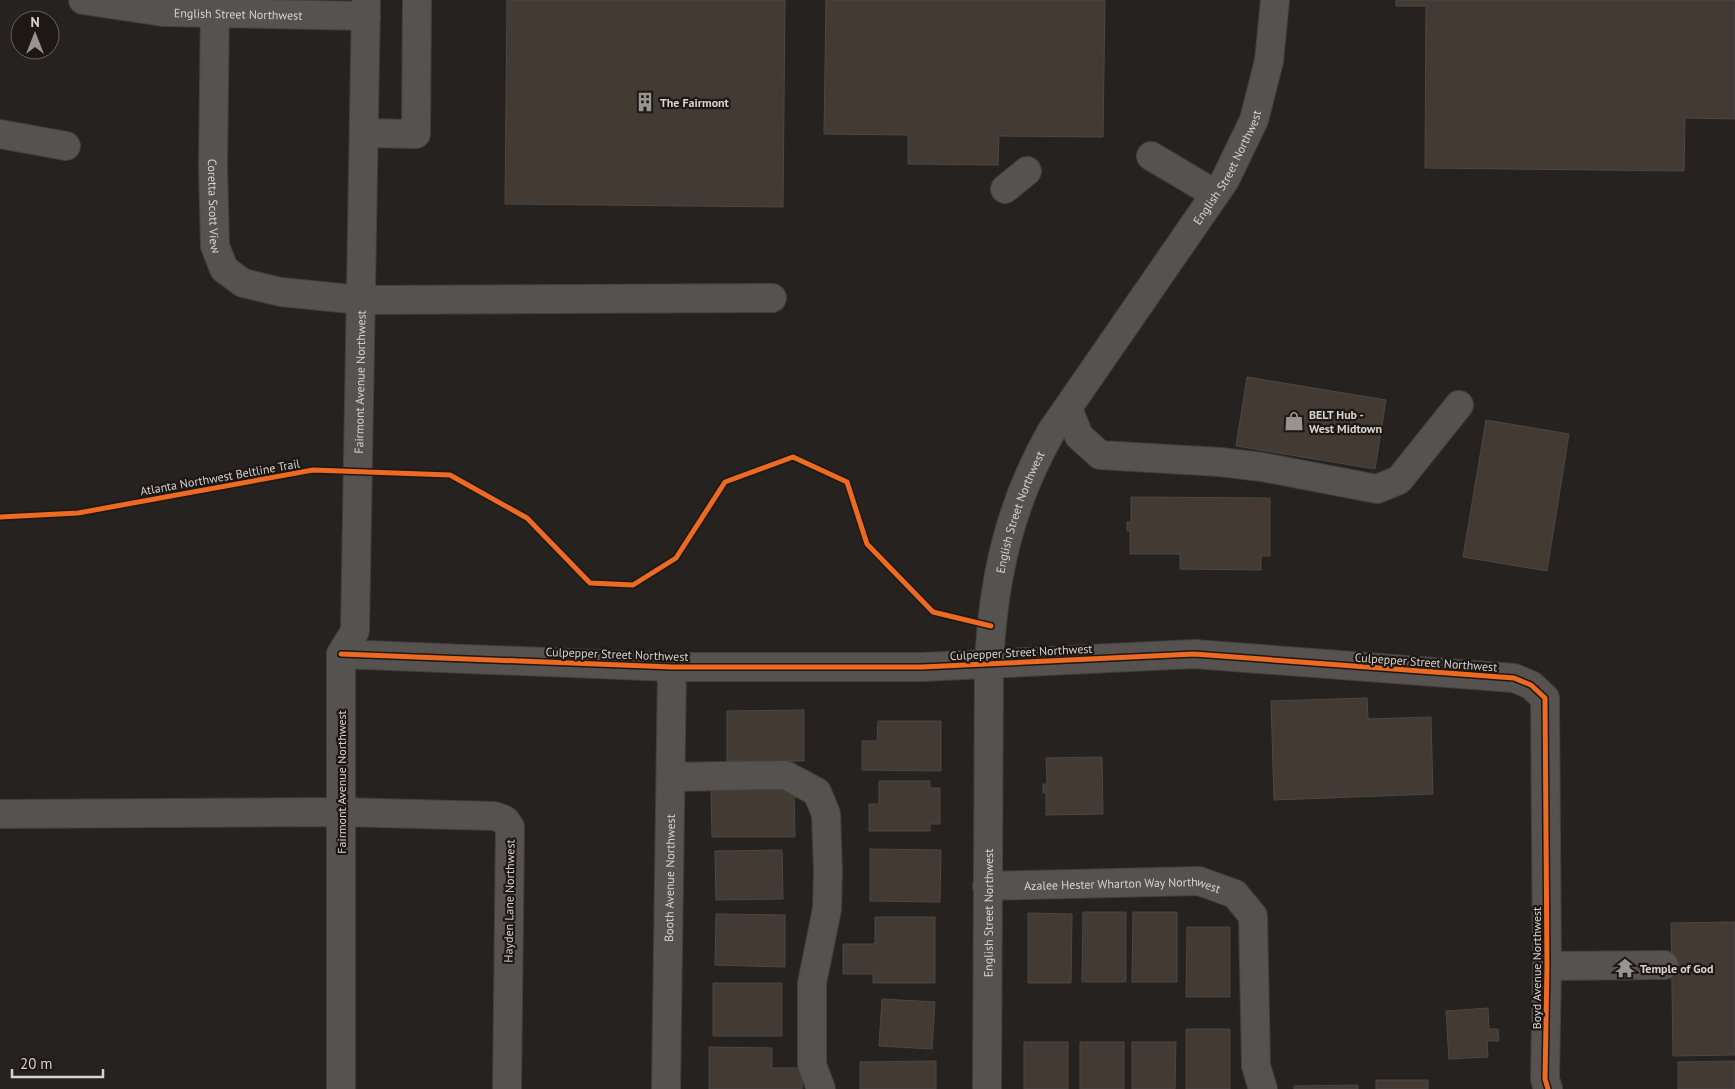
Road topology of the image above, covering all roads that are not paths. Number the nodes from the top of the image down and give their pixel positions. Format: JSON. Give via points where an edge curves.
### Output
{"nodes":[{"id":1,"x":83,"y":0,"type":"edge"},
{"id":2,"x":417,"y":0,"type":"edge"},
{"id":3,"x":1275,"y":0,"type":"edge"},
{"id":4,"x":215,"y":7,"type":"edge"},
{"id":5,"x":366,"y":8,"type":"edge"},
{"id":6,"x":364,"y":133,"type":"junction"},
{"id":7,"x":0,"y":134,"type":"edge"},
{"id":8,"x":66,"y":146,"type":"dead end"},
{"id":9,"x":1151,"y":156,"type":"dead end"},
{"id":10,"x":1027,"y":171,"type":"dead end"},
{"id":11,"x":1004,"y":189,"type":"dead end"},
{"id":12,"x":1215,"y":194,"type":"junction"},
{"id":13,"x":772,"y":298,"type":"dead end"},
{"id":14,"x":361,"y":300,"type":"junction"},
{"id":15,"x":1459,"y":405,"type":"dead end"},
{"id":16,"x":1068,"y":409,"type":"junction"},
{"id":17,"x":341,"y":654,"type":"junction"},
{"id":18,"x":988,"y":664,"type":"junction"},
{"id":19,"x":672,"y":667,"type":"junction"},
{"id":20,"x":671,"y":778,"type":"junction"},
{"id":21,"x":341,"y":812,"type":"junction"},
{"id":22,"x":0,"y":814,"type":"edge"},
{"id":23,"x":1546,"y":848,"type":"joint"},
{"id":24,"x":987,"y":886,"type":"junction"},
{"id":25,"x":1664,"y":965,"type":"dead end"},
{"id":26,"x":1547,"y":966,"type":"junction"},
{"id":27,"x":341,"y":1089,"type":"edge"},
{"id":28,"x":507,"y":1089,"type":"edge"},
{"id":29,"x":666,"y":1089,"type":"edge"},
{"id":30,"x":821,"y":1089,"type":"edge"},
{"id":31,"x":987,"y":1089,"type":"edge"},
{"id":32,"x":1263,"y":1089,"type":"edge"},
{"id":33,"x":1548,"y":1089,"type":"edge"}],
"edges":[{"from":1,"to":4,"type":"street","name":"English Street Northwest","via":[[163,12]]},
{"from":2,"to":6,"type":"street","via":[[416,134]]},
{"from":3,"to":12,"type":"street","name":"English Street Northwest","via":[[1270,61],[1254,120]]},
{"from":4,"to":5,"type":"street","name":"English Street Northwest"},
{"from":4,"to":14,"type":"street","name":"Coretta Scott View","via":[[213,219],[215,246],[224,269],[243,283],[281,292]]},
{"from":5,"to":6,"type":"street","name":"Fairmont Avenue Northwest"},
{"from":6,"to":14,"type":"street","name":"Fairmont Avenue Northwest"},
{"from":7,"to":8,"type":"street"},
{"from":9,"to":12,"type":"street"},
{"from":10,"to":11,"type":"street"},
{"from":12,"to":16,"type":"street","name":"English Street Northwest"},
{"from":13,"to":14,"type":"street","name":"Coretta Scott View"},
{"from":14,"to":17,"type":"street","name":"Fairmont Avenue Northwest","via":[[355,631]]},
{"from":15,"to":16,"type":"street","via":[[1399,480],[1377,489],[1262,467],[1100,455],[1079,436]]},
{"from":16,"to":18,"type":"street","name":"English Street Northwest","via":[[1033,464],[1015,510],[1000,565]]},
{"from":17,"to":19,"type":"street","name":"Culpepper Street Northwest"},
{"from":17,"to":21,"type":"street","name":"Fairmont Avenue Northwest"},
{"from":18,"to":19,"type":"street","name":"Culpepper Street Northwest"},
{"from":18,"to":23,"type":"street","name":"Culpepper Street Northwest","via":[[1194,654],[1514,678],[1531,685],[1545,698]]},
{"from":18,"to":24,"type":"street","name":"English Street Northwest"},
{"from":19,"to":20,"type":"street","name":"Booth Avenue Northwest"},
{"from":20,"to":29,"type":"street","name":"Booth Avenue Northwest"},
{"from":20,"to":30,"type":"street","via":[[785,776],[817,792],[826,814],[828,871],[827,910],[812,983],[812,1065]]},
{"from":21,"to":22,"type":"street"},
{"from":21,"to":27,"type":"street","name":"Fairmont Avenue Northwest"},
{"from":21,"to":28,"type":"street","name":"Hayden Lane Northwest","via":[[494,816],[505,820],[510,827]]},
{"from":23,"to":26,"type":"street","name":"Boyd Avenue Northwest"},
{"from":24,"to":31,"type":"street","name":"English Street Northwest"},
{"from":24,"to":32,"type":"street","name":"Azalee Hester Wharton Way Northwest","via":[[1199,881],[1234,894],[1253,916],[1256,1066]]},
{"from":25,"to":26,"type":"street"},
{"from":26,"to":33,"type":"street","name":"Boyd Avenue Northwest","via":[[1545,1079]]}]}
